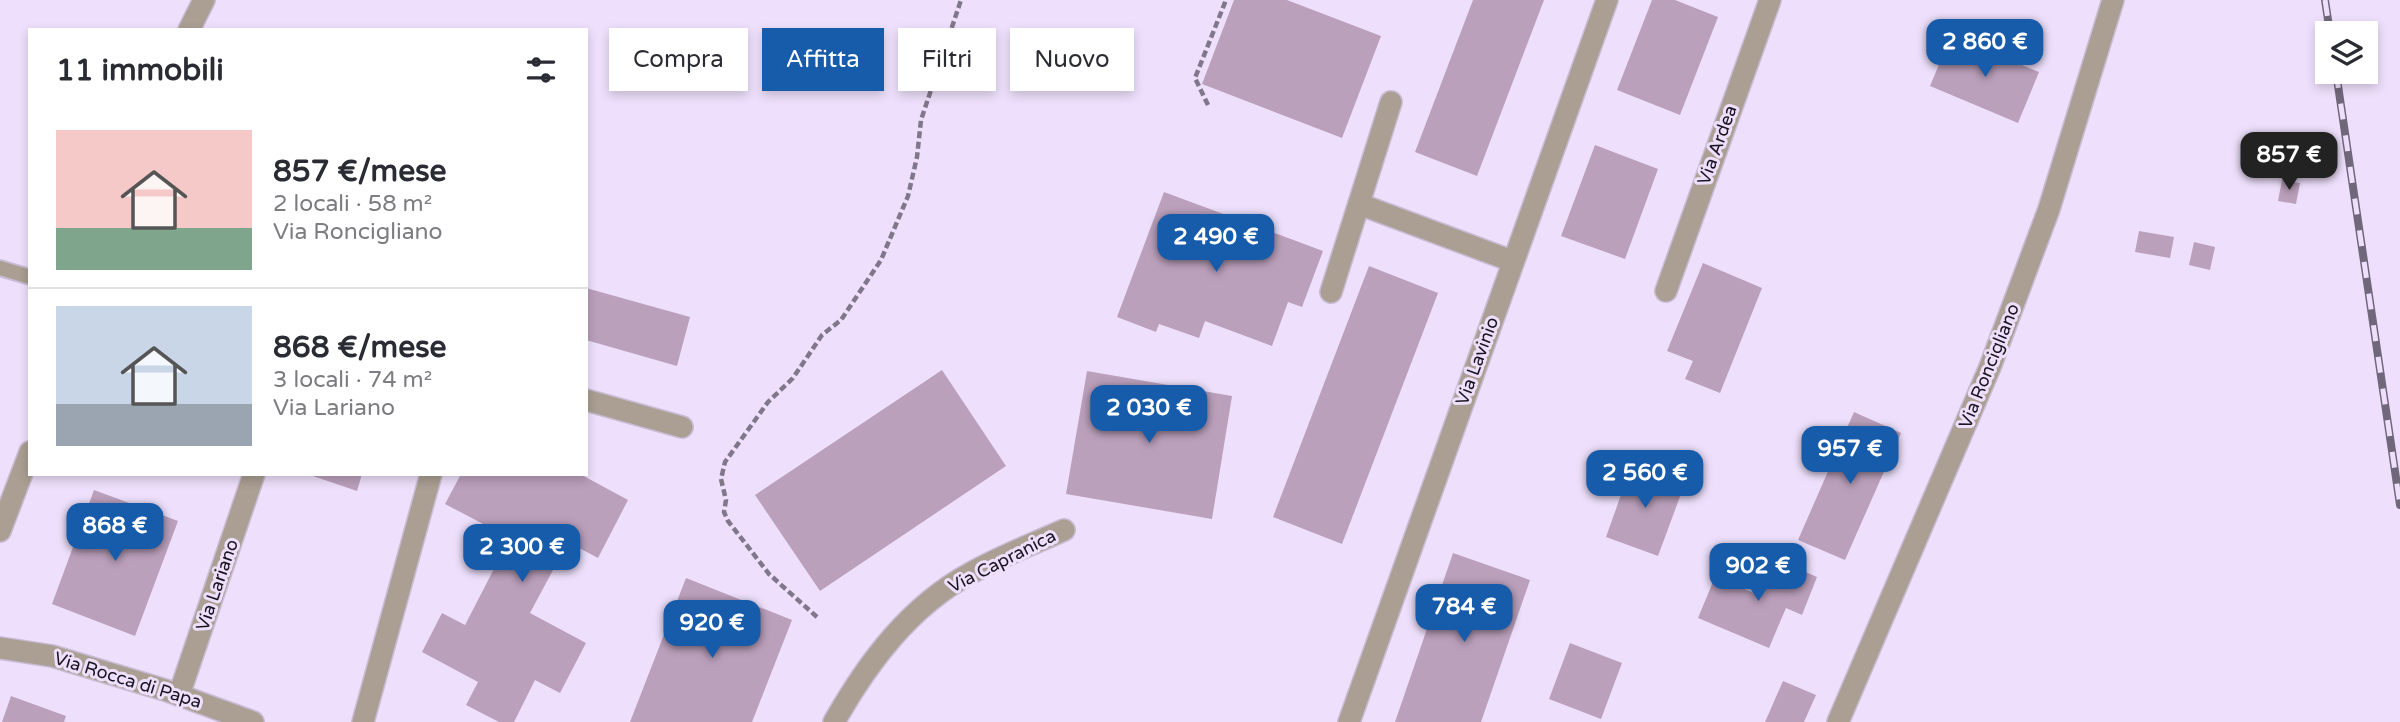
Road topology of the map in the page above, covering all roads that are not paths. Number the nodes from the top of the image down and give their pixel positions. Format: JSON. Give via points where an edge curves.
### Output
{"nodes":[{"id":1,"x":204,"y":0,"type":"edge"},
{"id":2,"x":1607,"y":0,"type":"edge"},
{"id":3,"x":1770,"y":0,"type":"edge"},
{"id":4,"x":2113,"y":0,"type":"edge"},
{"id":5,"x":190,"y":28,"type":"edge"},
{"id":6,"x":1391,"y":102,"type":"dead end"},
{"id":7,"x":1359,"y":204,"type":"junction"},
{"id":8,"x":1512,"y":261,"type":"junction"},
{"id":9,"x":0,"y":268,"type":"edge"},
{"id":10,"x":28,"y":276,"type":"edge"},
{"id":11,"x":1666,"y":291,"type":"dead end"},
{"id":12,"x":1331,"y":292,"type":"dead end"},
{"id":13,"x":588,"y":401,"type":"edge"},
{"id":14,"x":682,"y":427,"type":"dead end"},
{"id":15,"x":28,"y":457,"type":"edge"},
{"id":16,"x":253,"y":476,"type":"edge"},
{"id":17,"x":430,"y":476,"type":"edge"},
{"id":18,"x":1064,"y":530,"type":"dead end"},
{"id":19,"x":0,"y":531,"type":"edge"},
{"id":20,"x":0,"y":648,"type":"edge"},
{"id":21,"x":179,"y":695,"type":"junction"},
{"id":22,"x":253,"y":722,"type":"edge"},
{"id":23,"x":363,"y":722,"type":"edge"},
{"id":24,"x":834,"y":722,"type":"edge"},
{"id":25,"x":1349,"y":722,"type":"edge"},
{"id":26,"x":1838,"y":722,"type":"edge"}],
"edges":[{"from":1,"to":5,"type":"street"},
{"from":2,"to":8,"type":"street","name":"Via Lavinio"},
{"from":3,"to":11,"type":"street","name":"Via Ardea"},
{"from":4,"to":26,"type":"street","name":"Via Roncigliano","via":[[2049,209],[1990,367]]},
{"from":6,"to":7,"type":"street"},
{"from":7,"to":8,"type":"street"},
{"from":7,"to":12,"type":"street"},
{"from":8,"to":25,"type":"street","name":"Via Lavinio"},
{"from":9,"to":10,"type":"lane"},
{"from":13,"to":14,"type":"street"},
{"from":15,"to":19,"type":"street"},
{"from":16,"to":21,"type":"street","name":"Via Lariano"},
{"from":17,"to":23,"type":"street"},
{"from":18,"to":24,"type":"street","name":"Via Capranica","via":[[969,573],[931,600],[875,658]]},
{"from":20,"to":21,"type":"street","name":"Via Rocca di Papa","via":[[52,656]]},
{"from":21,"to":22,"type":"street","name":"Via Rocca di Papa"}]}
